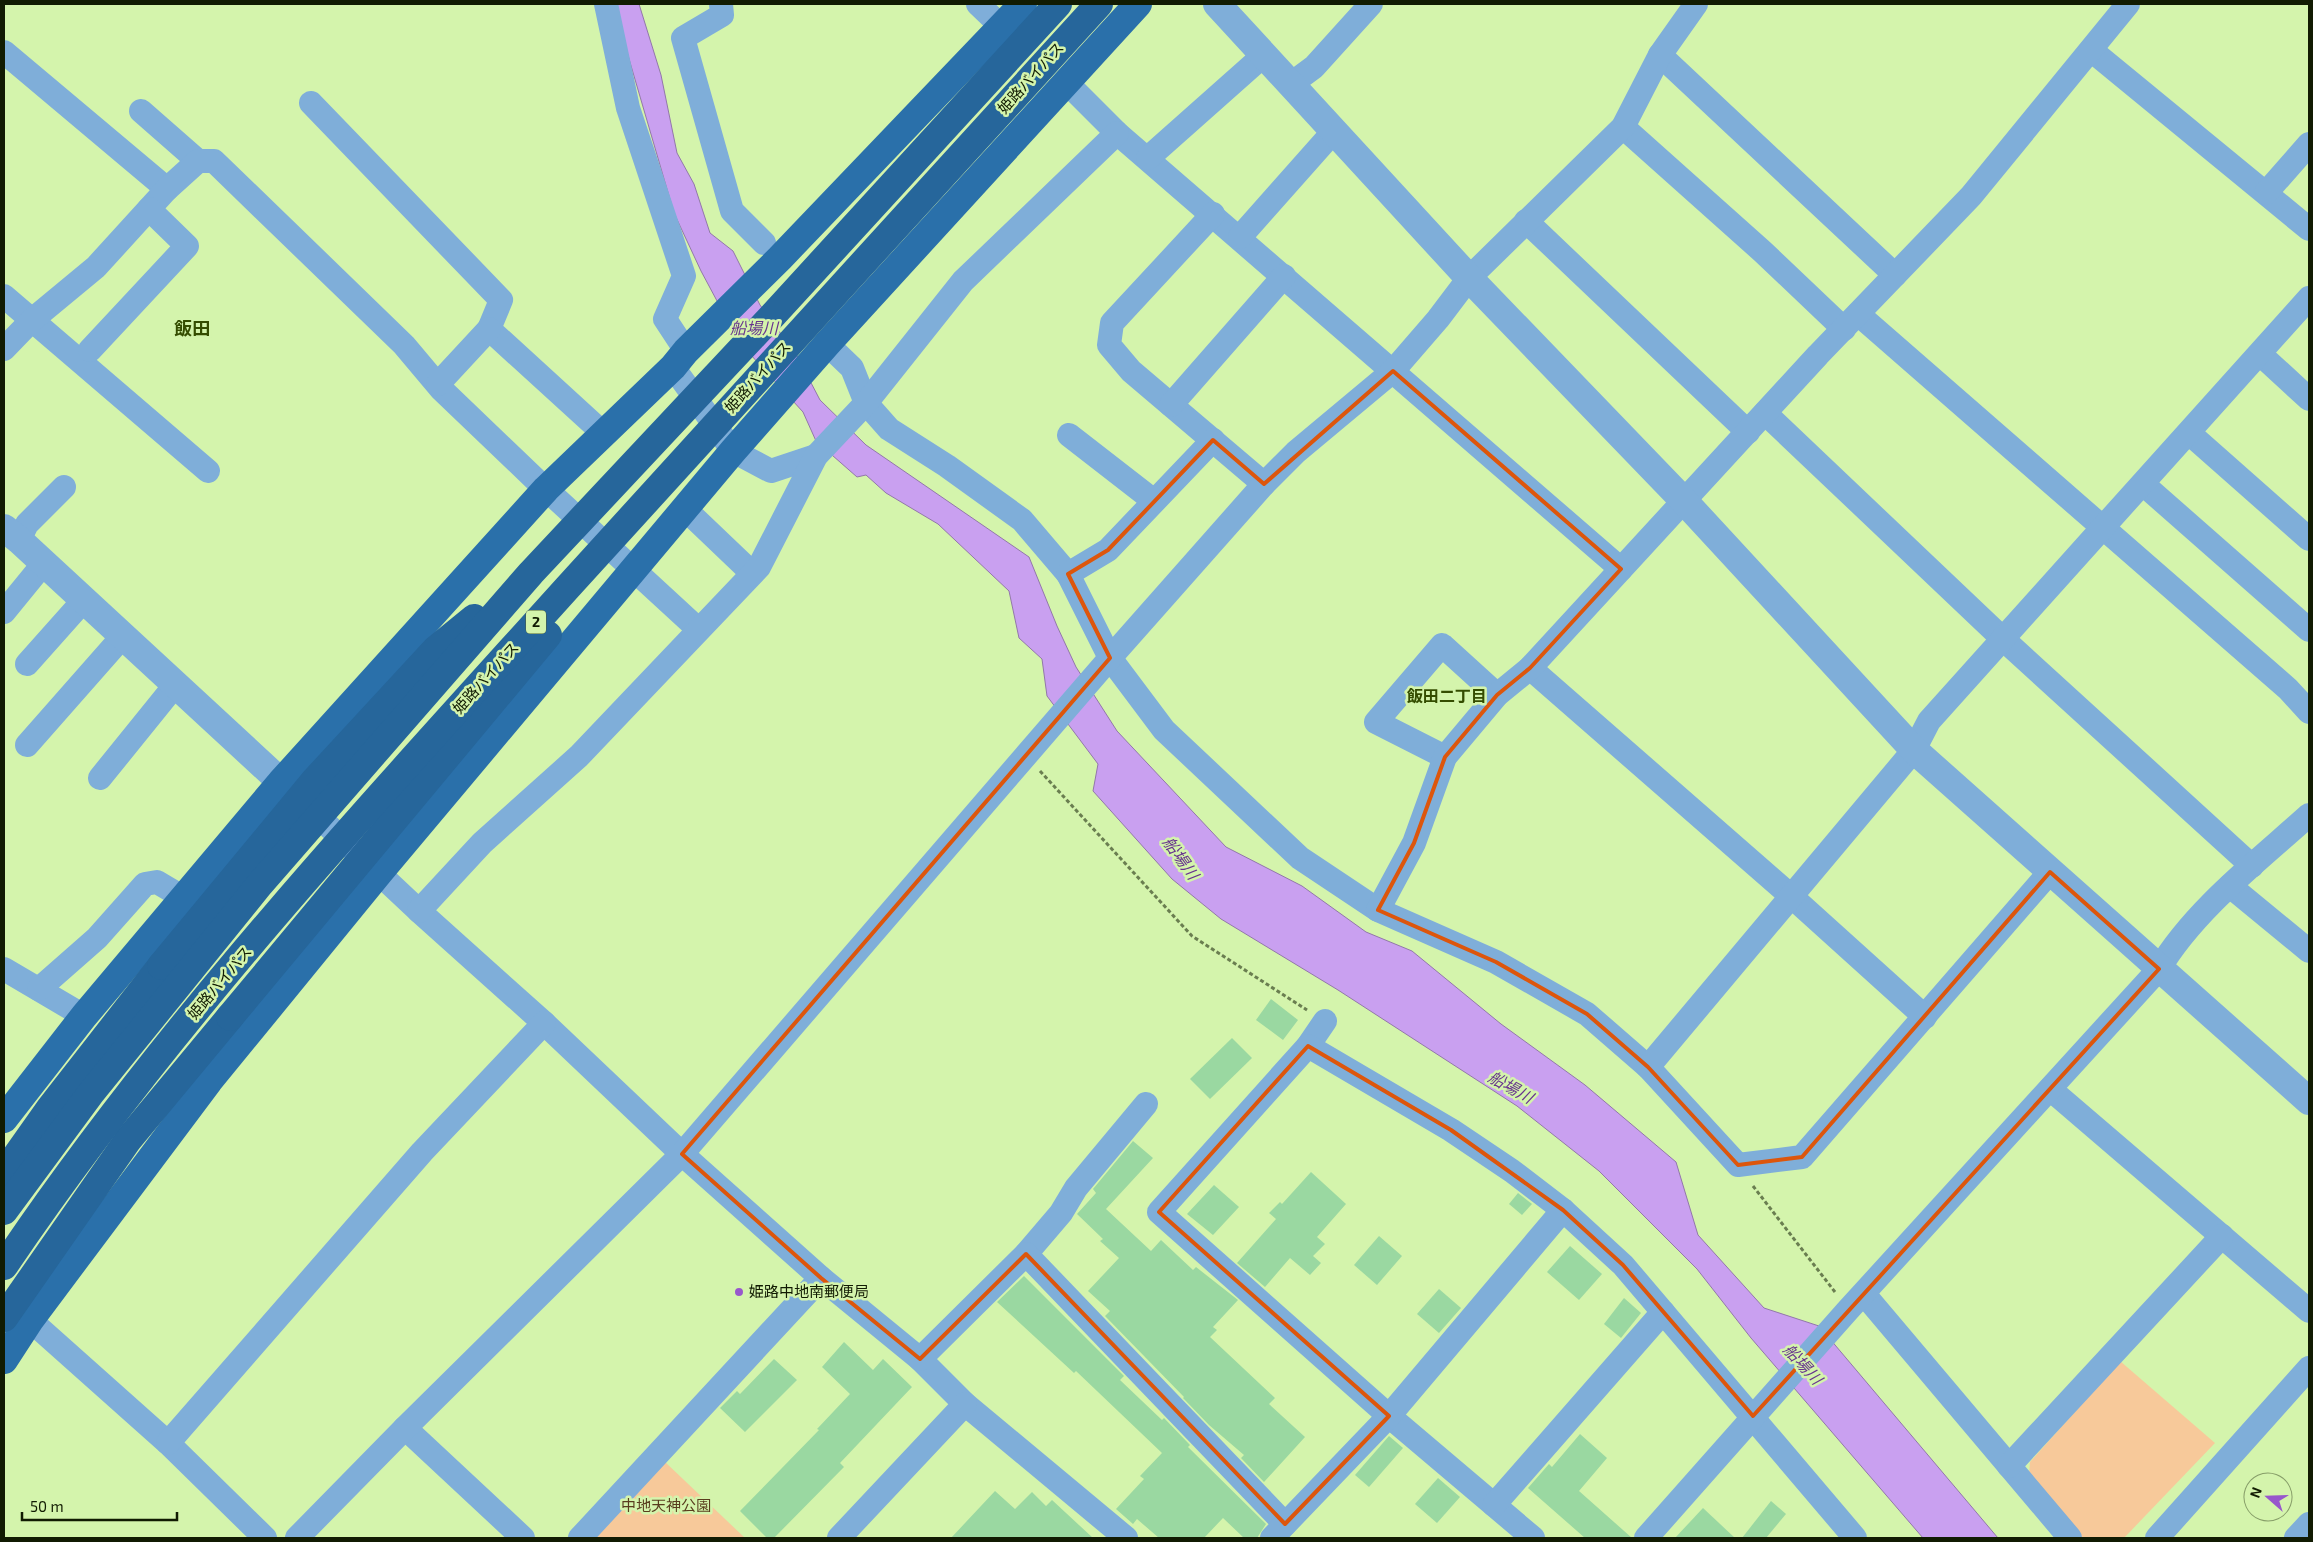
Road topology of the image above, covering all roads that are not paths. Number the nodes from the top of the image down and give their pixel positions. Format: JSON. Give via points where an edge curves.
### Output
{"nodes":[{"id":1,"x":606,"y":4,"type":"edge"},
{"id":2,"x":721,"y":4,"type":"edge"},
{"id":3,"x":978,"y":4,"type":"edge"},
{"id":4,"x":1023,"y":4,"type":"edge"},
{"id":5,"x":1058,"y":4,"type":"edge"},
{"id":6,"x":1099,"y":4,"type":"edge"},
{"id":7,"x":1138,"y":4,"type":"edge"},
{"id":8,"x":1217,"y":4,"type":"edge"},
{"id":9,"x":1371,"y":4,"type":"edge"},
{"id":10,"x":2128,"y":4,"type":"edge"},
{"id":11,"x":1694,"y":5,"type":"edge"},
{"id":12,"x":1002,"y":27,"type":"junction"},
{"id":13,"x":2091,"y":50,"type":"junction"},
{"id":14,"x":4,"y":52,"type":"edge"},
{"id":15,"x":1264,"y":55,"type":"junction"},
{"id":16,"x":1660,"y":55,"type":"junction"},
{"id":17,"x":1067,"y":83,"type":"junction"},
{"id":18,"x":1290,"y":84,"type":"junction"},
{"id":19,"x":311,"y":103,"type":"dead end"},
{"id":20,"x":141,"y":111,"type":"dead end"},
{"id":21,"x":1623,"y":127,"type":"junction"},
{"id":22,"x":1334,"y":131,"type":"junction"},
{"id":23,"x":1117,"y":133,"type":"junction"},
{"id":24,"x":2309,"y":144,"type":"edge"},
{"id":25,"x":1148,"y":158,"type":"junction"},
{"id":26,"x":198,"y":161,"type":"junction"},
{"id":27,"x":167,"y":189,"type":"junction"},
{"id":28,"x":2266,"y":193,"type":"junction"},
{"id":29,"x":149,"y":209,"type":"junction"},
{"id":30,"x":1212,"y":214,"type":"junction"},
{"id":31,"x":1526,"y":221,"type":"junction"},
{"id":32,"x":2309,"y":229,"type":"edge"},
{"id":33,"x":1240,"y":237,"type":"junction"},
{"id":34,"x":772,"y":250,"type":"junction"},
{"id":35,"x":1284,"y":276,"type":"junction"},
{"id":36,"x":1895,"y":276,"type":"junction"},
{"id":37,"x":1469,"y":278,"type":"junction"},
{"id":38,"x":4,"y":296,"type":"edge"},
{"id":39,"x":2309,"y":298,"type":"edge"},
{"id":40,"x":32,"y":320,"type":"junction"},
{"id":41,"x":1851,"y":322,"type":"junction"},
{"id":42,"x":489,"y":329,"type":"junction"},
{"id":43,"x":827,"y":344,"type":"junction"},
{"id":44,"x":4,"y":350,"type":"edge"},
{"id":45,"x":90,"y":350,"type":"dead end"},
{"id":46,"x":2260,"y":354,"type":"junction"},
{"id":47,"x":679,"y":359,"type":"junction"},
{"id":48,"x":1393,"y":370,"type":"junction"},
{"id":49,"x":438,"y":384,"type":"junction"},
{"id":50,"x":2309,"y":399,"type":"edge"},
{"id":51,"x":866,"y":403,"type":"junction"},
{"id":52,"x":1171,"y":405,"type":"junction"},
{"id":53,"x":1766,"y":413,"type":"junction"},
{"id":54,"x":1748,"y":432,"type":"junction"},
{"id":55,"x":603,"y":433,"type":"junction"},
{"id":56,"x":2189,"y":433,"type":"junction"},
{"id":57,"x":1069,"y":435,"type":"dead end"},
{"id":58,"x":701,"y":439,"type":"junction"},
{"id":59,"x":1213,"y":440,"type":"junction"},
{"id":60,"x":733,"y":451,"type":"junction"},
{"id":61,"x":816,"y":456,"type":"junction"},
{"id":62,"x":208,"y":471,"type":"dead end"},
{"id":63,"x":1264,"y":484,"type":"junction"},
{"id":64,"x":2143,"y":484,"type":"junction"},
{"id":65,"x":64,"y":487,"type":"dead end"},
{"id":66,"x":546,"y":489,"type":"junction"},
{"id":67,"x":1154,"y":500,"type":"junction"},
{"id":68,"x":1685,"y":502,"type":"junction"},
{"id":69,"x":685,"y":509,"type":"junction"},
{"id":70,"x":2104,"y":528,"type":"junction"},
{"id":71,"x":8,"y":534,"type":"edge"},
{"id":72,"x":2309,"y":539,"type":"edge"},
{"id":73,"x":44,"y":563,"type":"junction"},
{"id":74,"x":1621,"y":569,"type":"junction"},
{"id":75,"x":633,"y":570,"type":"junction"},
{"id":76,"x":531,"y":573,"type":"junction"},
{"id":77,"x":752,"y":573,"type":"junction"},
{"id":78,"x":1068,"y":574,"type":"junction"},
{"id":79,"x":84,"y":600,"type":"junction"},
{"id":80,"x":4,"y":612,"type":"edge"},
{"id":81,"x":698,"y":629,"type":"junction"},
{"id":82,"x":2309,"y":630,"type":"edge"},
{"id":83,"x":123,"y":636,"type":"junction"},
{"id":84,"x":2004,"y":639,"type":"junction"},
{"id":85,"x":1110,"y":658,"type":"junction"},
{"id":86,"x":27,"y":664,"type":"dead end"},
{"id":87,"x":1530,"y":668,"type":"junction"},
{"id":88,"x":176,"y":684,"type":"junction"},
{"id":89,"x":1496,"y":695,"type":"junction"},
{"id":90,"x":2309,"y":712,"type":"edge"},
{"id":91,"x":27,"y":745,"type":"dead end"},
{"id":92,"x":1914,"y":750,"type":"junction"},
{"id":93,"x":1445,"y":757,"type":"junction"},
{"id":94,"x":100,"y":778,"type":"dead end"},
{"id":95,"x":281,"y":782,"type":"junction"},
{"id":96,"x":2309,"y":815,"type":"edge"},
{"id":97,"x":2252,"y":866,"type":"junction"},
{"id":98,"x":2050,"y":872,"type":"junction"},
{"id":99,"x":379,"y":873,"type":"junction"},
{"id":100,"x":2230,"y":886,"type":"junction"},
{"id":101,"x":1791,"y":896,"type":"junction"},
{"id":102,"x":184,"y":898,"type":"junction"},
{"id":103,"x":1378,"y":910,"type":"junction"},
{"id":104,"x":419,"y":912,"type":"junction"},
{"id":105,"x":2309,"y":951,"type":"edge"},
{"id":106,"x":4,"y":969,"type":"edge"},
{"id":107,"x":2159,"y":969,"type":"junction"},
{"id":108,"x":39,"y":989,"type":"junction"},
{"id":109,"x":84,"y":1016,"type":"junction"},
{"id":110,"x":1925,"y":1017,"type":"junction"},
{"id":111,"x":1324,"y":1021,"type":"road end"},
{"id":112,"x":544,"y":1023,"type":"junction"},
{"id":113,"x":1308,"y":1046,"type":"junction"},
{"id":114,"x":1648,"y":1067,"type":"junction"},
{"id":115,"x":2050,"y":1089,"type":"junction"},
{"id":116,"x":2309,"y":1101,"type":"edge"},
{"id":117,"x":1146,"y":1104,"type":"dead end"},
{"id":118,"x":4,"y":1119,"type":"edge"},
{"id":119,"x":682,"y":1154,"type":"junction"},
{"id":120,"x":4,"y":1173,"type":"edge"},
{"id":121,"x":1563,"y":1210,"type":"junction"},
{"id":122,"x":4,"y":1211,"type":"edge"},
{"id":123,"x":2222,"y":1236,"type":"junction"},
{"id":124,"x":1026,"y":1254,"type":"junction"},
{"id":125,"x":4,"y":1266,"type":"edge"},
{"id":126,"x":821,"y":1278,"type":"junction"},
{"id":127,"x":1856,"y":1302,"type":"junction"},
{"id":128,"x":2309,"y":1311,"type":"edge"},
{"id":129,"x":1663,"y":1312,"type":"junction"},
{"id":130,"x":17,"y":1319,"type":"edge"},
{"id":131,"x":920,"y":1359,"type":"junction"},
{"id":132,"x":4,"y":1360,"type":"edge"},
{"id":133,"x":2309,"y":1368,"type":"edge"},
{"id":134,"x":965,"y":1404,"type":"junction"},
{"id":135,"x":1389,"y":1416,"type":"junction"},
{"id":136,"x":1753,"y":1416,"type":"junction"},
{"id":137,"x":404,"y":1428,"type":"junction"},
{"id":138,"x":168,"y":1443,"type":"junction"},
{"id":139,"x":2009,"y":1466,"type":"junction"},
{"id":140,"x":1494,"y":1505,"type":"junction"},
{"id":141,"x":2309,"y":1524,"type":"edge"},
{"id":142,"x":1278,"y":1531,"type":"edge"},
{"id":143,"x":265,"y":1538,"type":"edge"},
{"id":144,"x":297,"y":1538,"type":"edge"},
{"id":145,"x":523,"y":1538,"type":"edge"},
{"id":146,"x":580,"y":1538,"type":"edge"},
{"id":147,"x":839,"y":1538,"type":"edge"},
{"id":148,"x":1126,"y":1538,"type":"edge"},
{"id":149,"x":1533,"y":1538,"type":"edge"},
{"id":150,"x":1646,"y":1538,"type":"edge"},
{"id":151,"x":1855,"y":1538,"type":"edge"},
{"id":152,"x":2070,"y":1538,"type":"edge"},
{"id":153,"x":2157,"y":1538,"type":"edge"},
{"id":154,"x":2296,"y":1538,"type":"edge"}],
"edges":[{"from":1,"to":47,"type":"street","via":[[628,108],[684,276],[665,319]]},
{"from":2,"to":34,"type":"street","via":[[722,14],[683,38],[732,211]]},
{"from":3,"to":12,"type":"street"},
{"from":4,"to":12,"type":"highway"},
{"from":5,"to":76,"type":"highway","name":"姫路バイパス","number":"2","bridge":true},
{"from":6,"to":58,"type":"highway","name":"姫路バイパス","number":"2","bridge":true},
{"from":7,"to":17,"type":"highway"},
{"from":8,"to":15,"type":"street"},
{"from":9,"to":18,"type":"street","via":[[1314,67]]},
{"from":10,"to":13,"type":"street"},
{"from":11,"to":16,"type":"street"},
{"from":12,"to":34,"type":"highway"},
{"from":13,"to":28,"type":"street"},
{"from":13,"to":36,"type":"street","via":[[1971,196]]},
{"from":14,"to":27,"type":"street"},
{"from":15,"to":18,"type":"street"},
{"from":15,"to":25,"type":"street"},
{"from":16,"to":21,"type":"street"},
{"from":16,"to":36,"type":"street"},
{"from":17,"to":23,"type":"street"},
{"from":17,"to":43,"type":"highway"},
{"from":18,"to":22,"type":"street"},
{"from":19,"to":42,"type":"street","via":[[501,300]]},
{"from":20,"to":26,"type":"street"},
{"from":21,"to":31,"type":"street"},
{"from":21,"to":41,"type":"street","via":[[1763,252]]},
{"from":22,"to":33,"type":"street"},
{"from":22,"to":37,"type":"street"},
{"from":23,"to":25,"type":"street"},
{"from":23,"to":51,"type":"street","via":[[963,282]]},
{"from":24,"to":28,"type":"street"},
{"from":25,"to":30,"type":"street"},
{"from":26,"to":27,"type":"street"},
{"from":26,"to":49,"type":"street","via":[[214,161],[404,345]]},
{"from":27,"to":29,"type":"street"},
{"from":28,"to":32,"type":"street"},
{"from":29,"to":40,"type":"street","via":[[96,268]]},
{"from":29,"to":45,"type":"street","via":[[187,246]]},
{"from":30,"to":33,"type":"street"},
{"from":30,"to":52,"type":"street","via":[[1112,323],[1109,345],[1131,371]]},
{"from":31,"to":37,"type":"street"},
{"from":31,"to":54,"type":"street"},
{"from":33,"to":35,"type":"street"},
{"from":34,"to":47,"type":"highway"},
{"from":35,"to":48,"type":"street"},
{"from":35,"to":52,"type":"street"},
{"from":36,"to":41,"type":"street"},
{"from":37,"to":48,"type":"street"},
{"from":37,"to":68,"type":"street"},
{"from":38,"to":40,"type":"street"},
{"from":39,"to":46,"type":"street"},
{"from":40,"to":44,"type":"street"},
{"from":40,"to":62,"type":"street"},
{"from":41,"to":53,"type":"street"},
{"from":41,"to":70,"type":"street"},
{"from":42,"to":49,"type":"street"},
{"from":42,"to":55,"type":"street"},
{"from":43,"to":51,"type":"street","via":[[852,368]]},
{"from":43,"to":60,"type":"highway"},
{"from":46,"to":50,"type":"street"},
{"from":46,"to":56,"type":"street"},
{"from":47,"to":55,"type":"highway"},
{"from":47,"to":60,"type":"street"},
{"from":48,"to":63,"type":"street","via":[[1296,452]]},
{"from":48,"to":74,"type":"street"},
{"from":49,"to":66,"type":"street"},
{"from":51,"to":61,"type":"street"},
{"from":51,"to":78,"type":"street","via":[[889,428],[1022,520]]},
{"from":52,"to":59,"type":"street"},
{"from":53,"to":54,"type":"street"},
{"from":53,"to":84,"type":"street"},
{"from":54,"to":68,"type":"street"},
{"from":55,"to":66,"type":"highway"},
{"from":56,"to":64,"type":"street"},
{"from":56,"to":72,"type":"street"},
{"from":57,"to":67,"type":"street"},
{"from":58,"to":125,"type":"highway","name":"姫路バイパス","number":"2","bridge":true,"via":[[362,815],[202,1003],[107,1123]]},
{"from":58,"to":130,"type":"highway","bridge":true,"via":[[539,646],[128,1140]]},
{"from":59,"to":63,"type":"street"},
{"from":59,"to":67,"type":"street"},
{"from":60,"to":61,"type":"street","via":[[771,471]]},
{"from":60,"to":69,"type":"highway"},
{"from":61,"to":77,"type":"street","via":[[759,567]]},
{"from":63,"to":85,"type":"street"},
{"from":64,"to":70,"type":"street"},
{"from":64,"to":82,"type":"street"},
{"from":65,"to":71,"type":"street","via":[[27,524]]},
{"from":66,"to":75,"type":"street"},
{"from":66,"to":95,"type":"highway"},
{"from":67,"to":78,"type":"street","via":[[1108,550]]},
{"from":68,"to":74,"type":"street"},
{"from":68,"to":92,"type":"street"},
{"from":69,"to":75,"type":"highway"},
{"from":69,"to":77,"type":"street"},
{"from":70,"to":84,"type":"street"},
{"from":70,"to":90,"type":"street","via":[[2288,689]]},
{"from":71,"to":73,"type":"street"},
{"from":73,"to":79,"type":"street"},
{"from":73,"to":80,"type":"street"},
{"from":74,"to":87,"type":"street"},
{"from":75,"to":81,"type":"street"},
{"from":75,"to":99,"type":"highway"},
{"from":76,"to":120,"type":"highway","bridge":true,"via":[[436,649],[315,780],[161,966],[50,1108]]},
{"from":76,"to":122,"type":"highway","name":"姫路バイパス","number":"2","bridge":true,"via":[[260,884],[91,1093]]},
{"from":77,"to":81,"type":"street"},
{"from":78,"to":85,"type":"street"},
{"from":79,"to":83,"type":"street"},
{"from":79,"to":86,"type":"street"},
{"from":81,"to":104,"type":"street","via":[[579,756],[482,843]]},
{"from":83,"to":88,"type":"street"},
{"from":83,"to":91,"type":"street"},
{"from":84,"to":92,"type":"street","via":[[1929,721]]},
{"from":84,"to":97,"type":"street"},
{"from":85,"to":103,"type":"street","via":[[1178,744],[1300,858]]},
{"from":85,"to":119,"type":"street"},
{"from":87,"to":89,"type":"street"},
{"from":87,"to":101,"type":"street"},
{"from":88,"to":94,"type":"street"},
{"from":88,"to":95,"type":"street"},
{"from":89,"to":93,"type":"street"},
{"from":89,"to":93,"type":"street","via":[[1442,645],[1376,722]]},
{"from":92,"to":98,"type":"street"},
{"from":92,"to":101,"type":"street"},
{"from":93,"to":103,"type":"street","via":[[1414,844]]},
{"from":95,"to":99,"type":"street"},
{"from":95,"to":102,"type":"highway"},
{"from":96,"to":97,"type":"street"},
{"from":97,"to":100,"type":"street"},
{"from":98,"to":107,"type":"street"},
{"from":98,"to":110,"type":"street"},
{"from":99,"to":104,"type":"street"},
{"from":99,"to":130,"type":"highway"},
{"from":100,"to":105,"type":"street"},
{"from":100,"to":107,"type":"street","via":[[2172,946]]},
{"from":101,"to":110,"type":"street"},
{"from":101,"to":114,"type":"street"},
{"from":102,"to":108,"type":"street","via":[[158,882],[145,884],[97,938]]},
{"from":102,"to":109,"type":"highway"},
{"from":103,"to":114,"type":"street","via":[[1496,962],[1587,1014]]},
{"from":104,"to":112,"type":"street"},
{"from":106,"to":108,"type":"street"},
{"from":107,"to":115,"type":"street"},
{"from":107,"to":116,"type":"street"},
{"from":108,"to":109,"type":"street"},
{"from":109,"to":118,"type":"highway"},
{"from":110,"to":114,"type":"street","via":[[1802,1157],[1738,1165]]},
{"from":111,"to":113,"type":"street"},
{"from":112,"to":119,"type":"street"},
{"from":112,"to":138,"type":"street","via":[[422,1152]]},
{"from":113,"to":121,"type":"street","via":[[1451,1130]]},
{"from":113,"to":135,"type":"street","via":[[1159,1212]]},
{"from":115,"to":123,"type":"street"},
{"from":115,"to":127,"type":"street"},
{"from":117,"to":124,"type":"street"},
{"from":119,"to":126,"type":"street"},
{"from":119,"to":137,"type":"street"},
{"from":121,"to":129,"type":"street","via":[[1623,1265]]},
{"from":121,"to":135,"type":"street"},
{"from":123,"to":128,"type":"street"},
{"from":123,"to":139,"type":"street"},
{"from":124,"to":131,"type":"street"},
{"from":124,"to":142,"type":"street"},
{"from":126,"to":131,"type":"street"},
{"from":126,"to":146,"type":"street"},
{"from":127,"to":136,"type":"street"},
{"from":127,"to":139,"type":"street"},
{"from":129,"to":136,"type":"street"},
{"from":129,"to":140,"type":"street"},
{"from":130,"to":132,"type":"highway"},
{"from":130,"to":138,"type":"street"},
{"from":131,"to":134,"type":"street"},
{"from":133,"to":153,"type":"street"},
{"from":134,"to":147,"type":"street"},
{"from":134,"to":148,"type":"street"},
{"from":135,"to":140,"type":"street"},
{"from":135,"to":142,"type":"street"},
{"from":136,"to":150,"type":"street"},
{"from":136,"to":151,"type":"street"},
{"from":137,"to":144,"type":"street"},
{"from":137,"to":145,"type":"street"},
{"from":138,"to":143,"type":"street"},
{"from":139,"to":152,"type":"street"},
{"from":140,"to":149,"type":"street"},
{"from":141,"to":154,"type":"street"}]}
